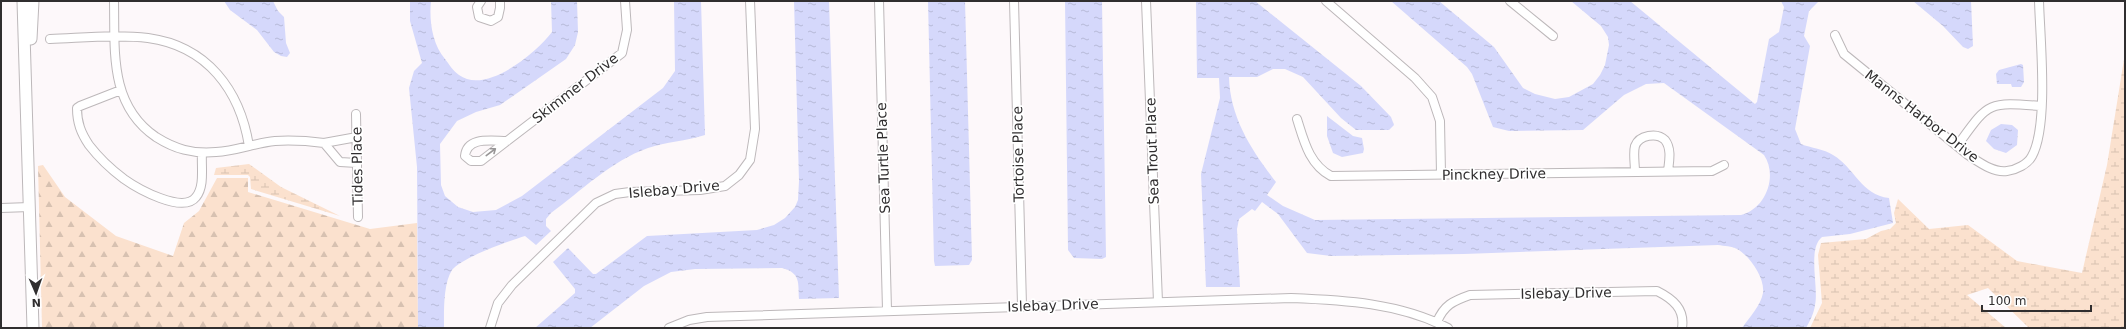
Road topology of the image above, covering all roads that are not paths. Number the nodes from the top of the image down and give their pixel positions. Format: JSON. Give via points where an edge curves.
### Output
{"nodes":[{"id":1,"x":23,"y":1,"type":"edge"},
{"id":2,"x":33,"y":1,"type":"edge"},
{"id":3,"x":114,"y":1,"type":"edge"},
{"id":4,"x":481,"y":1,"type":"edge"},
{"id":5,"x":500,"y":1,"type":"edge"},
{"id":6,"x":626,"y":1,"type":"edge"},
{"id":7,"x":750,"y":1,"type":"edge"},
{"id":8,"x":1015,"y":1,"type":"edge"},
{"id":9,"x":1146,"y":1,"type":"edge"},
{"id":10,"x":1326,"y":1,"type":"edge"},
{"id":11,"x":1510,"y":1,"type":"edge"},
{"id":12,"x":2039,"y":1,"type":"edge"},
{"id":13,"x":880,"y":3,"type":"edge"},
{"id":14,"x":1835,"y":35,"type":"dead end"},
{"id":15,"x":1553,"y":36,"type":"dead end"},
{"id":16,"x":115,"y":37,"type":"junction"},
{"id":17,"x":50,"y":39,"type":"dead end"},
{"id":18,"x":27,"y":89,"type":"junction"},
{"id":19,"x":121,"y":90,"type":"junction"},
{"id":20,"x":2041,"y":106,"type":"junction"},
{"id":21,"x":356,"y":114,"type":"dead end"},
{"id":22,"x":1297,"y":119,"type":"dead end"},
{"id":23,"x":356,"y":137,"type":"junction"},
{"id":24,"x":506,"y":141,"type":"dead end"},
{"id":25,"x":324,"y":143,"type":"junction"},
{"id":26,"x":249,"y":146,"type":"junction"},
{"id":27,"x":1957,"y":146,"type":"junction"},
{"id":28,"x":202,"y":153,"type":"junction"},
{"id":29,"x":357,"y":163,"type":"junction"},
{"id":30,"x":1724,"y":165,"type":"dead end"},
{"id":31,"x":1668,"y":171,"type":"junction"},
{"id":32,"x":1635,"y":172,"type":"junction"},
{"id":33,"x":1441,"y":174,"type":"junction"},
{"id":34,"x":30,"y":207,"type":"junction"},
{"id":35,"x":1,"y":208,"type":"edge"},
{"id":36,"x":358,"y":217,"type":"dead end"},
{"id":37,"x":1158,"y":302,"type":"junction"},
{"id":38,"x":1022,"y":306,"type":"junction"},
{"id":39,"x":887,"y":310,"type":"junction"},
{"id":40,"x":1437,"y":322,"type":"junction"},
{"id":41,"x":33,"y":328,"type":"edge"},
{"id":42,"x":490,"y":328,"type":"edge"},
{"id":43,"x":669,"y":328,"type":"edge"},
{"id":44,"x":1448,"y":328,"type":"edge"},
{"id":45,"x":1682,"y":328,"type":"edge"}],
"edges":[{"from":1,"to":18,"type":"street"},
{"from":2,"to":18,"type":"street"},
{"from":3,"to":16,"type":"street"},
{"from":4,"to":5,"type":"street","via":[[477,7],[479,17],[491,20],[498,16]]},
{"from":6,"to":24,"type":"street","name":"Skimmer Drive","via":[[627,30],[622,53]]},
{"from":7,"to":42,"type":"street","name":"Islebay Drive","via":[[755,129],[750,160],[739,175],[725,186],[700,190],[630,192],[615,194],[596,203],[512,286],[498,303]]},
{"from":8,"to":38,"type":"street","name":"Tortoise Place"},
{"from":9,"to":37,"type":"street","name":"Sea Trout Place"},
{"from":10,"to":33,"type":"street","via":[[1415,78],[1432,97],[1440,121]]},
{"from":11,"to":15,"type":"street"},
{"from":12,"to":20,"type":"street","name":"Manns Harbor Drive"},
{"from":13,"to":39,"type":"street","name":"Sea Turtle Place"},
{"from":14,"to":27,"type":"street","name":"Manns Harbor Drive","via":[[1844,54]]},
{"from":16,"to":17,"type":"street"},
{"from":16,"to":19,"type":"street","via":[[116,64]]},
{"from":16,"to":26,"type":"street","via":[[162,41],[200,58],[231,90],[244,119]]},
{"from":18,"to":34,"type":"street"},
{"from":19,"to":28,"type":"street","via":[[128,108],[143,128],[167,145],[186,152]]},
{"from":19,"to":28,"type":"street","via":[[80,106],[77,108],[77,115],[80,130],[89,145],[125,179],[173,203],[185,204],[195,199],[199,192]]},
{"from":20,"to":27,"type":"street","via":[[2003,104],[1984,110]]},
{"from":20,"to":27,"type":"street","name":"Manns Harbor Drive","via":[[2037,146],[2032,158],[2020,167],[2006,172],[1989,168]]},
{"from":21,"to":23,"type":"street","name":"Tides Place"},
{"from":22,"to":33,"type":"street","name":"Pinckney Drive","via":[[1315,164],[1331,176]]},
{"from":23,"to":25,"type":"street"},
{"from":23,"to":29,"type":"street","name":"Tides Place"},
{"from":25,"to":26,"type":"street","via":[[299,140]]},
{"from":25,"to":29,"type":"street","via":[[340,162]]},
{"from":26,"to":28,"type":"street"},
{"from":29,"to":36,"type":"street","name":"Tides Place"},
{"from":30,"to":31,"type":"street","name":"Pinckney Drive","via":[[1712,171]]},
{"from":31,"to":32,"type":"street","name":"Pinckney Drive"},
{"from":31,"to":32,"type":"street","via":[[1668,148],[1664,140],[1651,135],[1641,138],[1635,146]]},
{"from":32,"to":33,"type":"street","name":"Pinckney Drive"},
{"from":34,"to":35,"type":"street"},
{"from":34,"to":41,"type":"street"},
{"from":37,"to":38,"type":"street","name":"Islebay Drive"},
{"from":37,"to":40,"type":"street","name":"Islebay Drive","via":[[1291,298],[1349,300]]},
{"from":38,"to":39,"type":"street","name":"Islebay Drive"},
{"from":39,"to":43,"type":"street","name":"Islebay Drive","via":[[707,317],[689,320]]},
{"from":40,"to":44,"type":"street","name":"Islebay Drive"},
{"from":40,"to":45,"type":"street","name":"Islebay Drive","via":[[1442,311],[1451,302],[1470,295],[1657,291],[1671,297],[1681,310]]}]}
